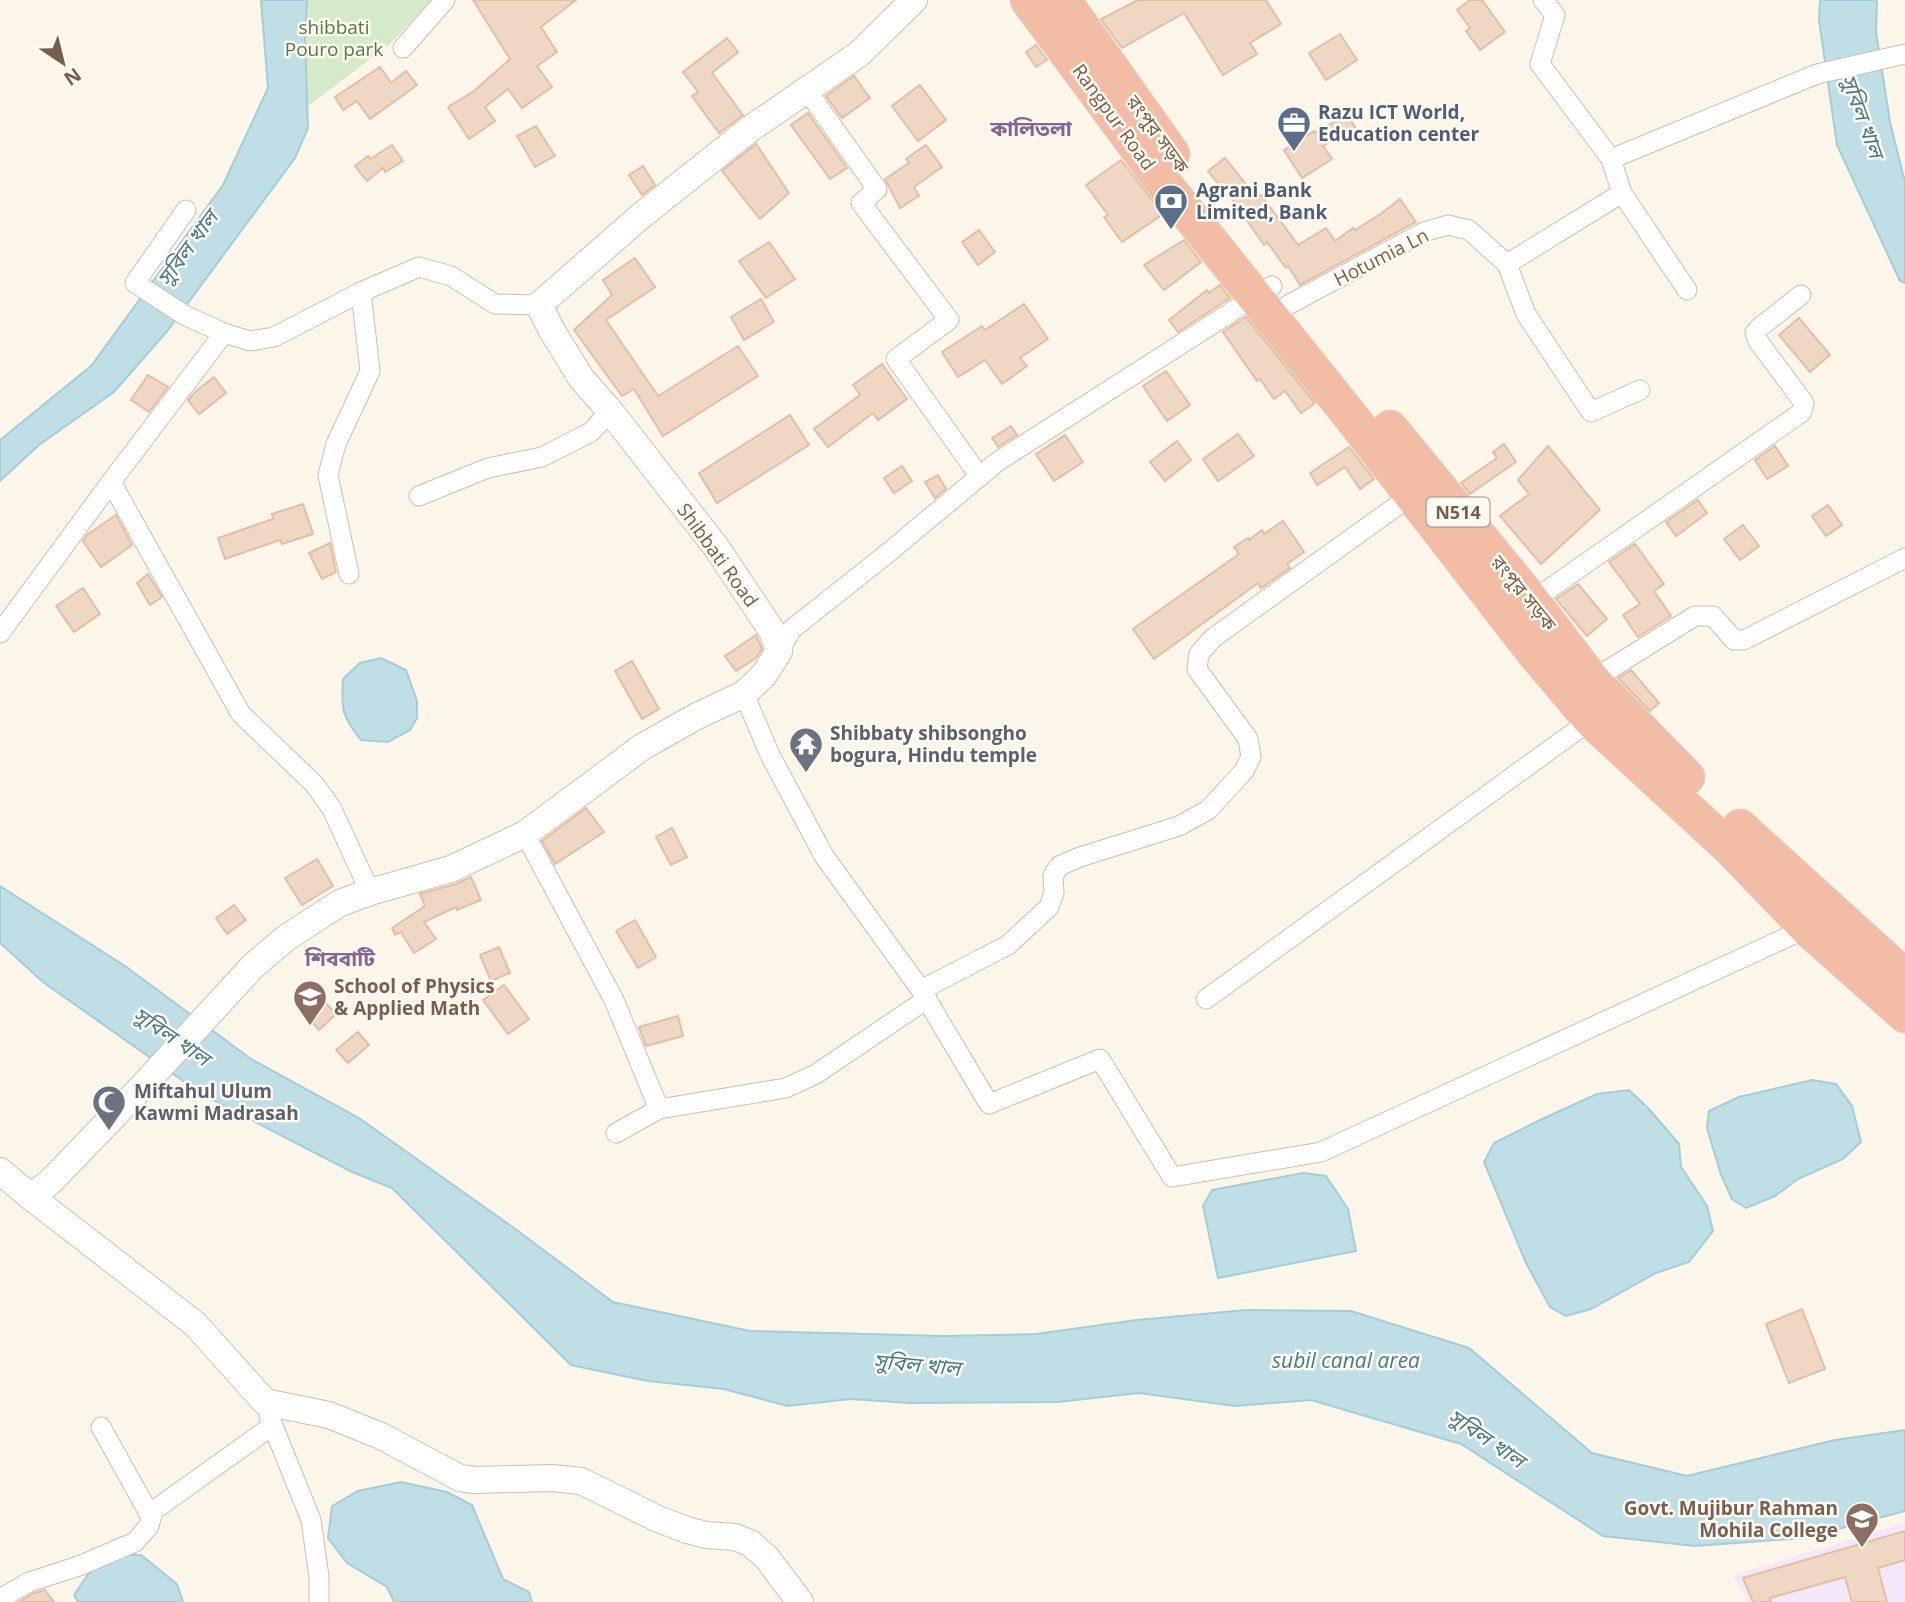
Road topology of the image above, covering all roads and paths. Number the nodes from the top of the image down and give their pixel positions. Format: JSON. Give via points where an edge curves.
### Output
{"nodes":[{"id":1,"x":445,"y":0,"type":"edge"},
{"id":2,"x":914,"y":0,"type":"edge"},
{"id":3,"x":1028,"y":0,"type":"edge"},
{"id":4,"x":1063,"y":0,"type":"edge"},
{"id":5,"x":1543,"y":0,"type":"edge"},
{"id":6,"x":402,"y":48,"type":"dead end"},
{"id":7,"x":1900,"y":56,"type":"edge"},
{"id":8,"x":806,"y":89,"type":"junction"},
{"id":9,"x":1611,"y":159,"type":"junction"},
{"id":10,"x":1622,"y":193,"type":"junction"},
{"id":11,"x":186,"y":210,"type":"dead end"},
{"id":12,"x":1507,"y":264,"type":"junction"},
{"id":13,"x":1686,"y":290,"type":"dead end"},
{"id":14,"x":361,"y":292,"type":"junction"},
{"id":15,"x":1801,"y":295,"type":"dead end"},
{"id":16,"x":1272,"y":296,"type":"junction"},
{"id":17,"x":539,"y":305,"type":"junction"},
{"id":18,"x":224,"y":333,"type":"junction"},
{"id":19,"x":1640,"y":390,"type":"dead end"},
{"id":20,"x":610,"y":411,"type":"junction"},
{"id":21,"x":980,"y":477,"type":"junction"},
{"id":22,"x":110,"y":482,"type":"junction"},
{"id":23,"x":1412,"y":495,"type":"junction"},
{"id":24,"x":419,"y":496,"type":"dead end"},
{"id":25,"x":1905,"y":558,"type":"edge"},
{"id":26,"x":349,"y":574,"type":"dead end"},
{"id":27,"x":1532,"y":601,"type":"junction"},
{"id":28,"x":0,"y":633,"type":"edge"},
{"id":29,"x":779,"y":650,"type":"junction"},
{"id":30,"x":1592,"y":680,"type":"junction"},
{"id":31,"x":744,"y":694,"type":"junction"},
{"id":32,"x":1591,"y":720,"type":"junction"},
{"id":33,"x":525,"y":834,"type":"junction"},
{"id":34,"x":370,"y":892,"type":"junction"},
{"id":35,"x":1807,"y":928,"type":"junction"},
{"id":36,"x":1905,"y":977,"type":"edge"},
{"id":37,"x":924,"y":994,"type":"junction"},
{"id":38,"x":1206,"y":999,"type":"dead end"},
{"id":39,"x":1905,"y":1015,"type":"edge"},
{"id":40,"x":659,"y":1109,"type":"junction"},
{"id":41,"x":617,"y":1133,"type":"dead end"},
{"id":42,"x":0,"y":1171,"type":"edge"},
{"id":43,"x":31,"y":1198,"type":"junction"},
{"id":44,"x":268,"y":1414,"type":"junction"},
{"id":45,"x":101,"y":1427,"type":"dead end"},
{"id":46,"x":151,"y":1517,"type":"junction"},
{"id":47,"x":0,"y":1599,"type":"edge"},
{"id":48,"x":319,"y":1602,"type":"edge"},
{"id":49,"x":800,"y":1602,"type":"edge"}],
"edges":[{"from":1,"to":6,"type":"street"},
{"from":2,"to":8,"type":"street","via":[[859,54]]},
{"from":3,"to":16,"type":"highway","name":"Rangpur Road","number":"N514","via":[[1158,176]]},
{"from":4,"to":16,"type":"highway","name":"রংপুর সড়ক","number":"N514"},
{"from":5,"to":9,"type":"street","via":[[1555,15],[1540,64]]},
{"from":7,"to":9,"type":"street","via":[[1817,74]]},
{"from":8,"to":17,"type":"street","via":[[642,215]]},
{"from":8,"to":21,"type":"street","via":[[877,189],[861,203],[949,320],[896,359]]},
{"from":9,"to":10,"type":"street"},
{"from":10,"to":12,"type":"street"},
{"from":10,"to":13,"type":"street"},
{"from":11,"to":18,"type":"street","via":[[135,283],[186,316]]},
{"from":12,"to":16,"type":"street","name":"Hotumia Ln","via":[[1469,230],[1448,225]]},
{"from":12,"to":19,"type":"street","via":[[1526,314],[1591,412]]},
{"from":14,"to":17,"type":"street","via":[[419,267],[451,276],[495,304]]},
{"from":14,"to":18,"type":"street","via":[[274,337],[250,341]]},
{"from":14,"to":26,"type":"street","via":[[370,371],[336,444],[328,475]]},
{"from":15,"to":27,"type":"street","via":[[1755,333],[1804,403],[1802,412]]},
{"from":16,"to":21,"type":"street","name":"Hotumia Ln","via":[[1102,394]]},
{"from":16,"to":23,"type":"highway","name":"রংপুর সড়ক","number":"N514"},
{"from":16,"to":27,"type":"highway","name":"রংপুর সড়ক","number":"N514"},
{"from":17,"to":20,"type":"street","name":"Shibbati Road","via":[[581,378]]},
{"from":18,"to":22,"type":"street"},
{"from":20,"to":24,"type":"street","via":[[590,432],[542,457],[488,468]]},
{"from":20,"to":29,"type":"street","name":"Shibbati Road","via":[[716,547],[772,631]]},
{"from":21,"to":29,"type":"street","name":"Hotumia Ln","via":[[792,629]]},
{"from":22,"to":28,"type":"street"},
{"from":22,"to":34,"type":"street","via":[[241,714],[315,785],[332,809]]},
{"from":23,"to":32,"type":"highway","name":"রংপুর সড়ক","number":"N514"},
{"from":23,"to":37,"type":"street","via":[[1213,638],[1199,654],[1198,669],[1248,739],[1251,757],[1208,810],[1179,826],[1059,866],[1049,907],[1009,946]]},
{"from":25,"to":30,"type":"street","via":[[1744,640],[1734,640],[1713,616],[1696,616]]},
{"from":27,"to":30,"type":"highway","name":"রংপুর সড়ক","number":"N514"},
{"from":29,"to":31,"type":"street","via":[[764,675]]},
{"from":30,"to":36,"type":"highway","name":"রংপুর সড়ক","number":"N514","via":[[1664,755]]},
{"from":31,"to":33,"type":"street","via":[[642,747]]},
{"from":31,"to":37,"type":"street","via":[[770,755],[824,856]]},
{"from":32,"to":35,"type":"highway","name":"রংপুর সড়ক","number":"N514","via":[[1731,849]]},
{"from":32,"to":38,"type":"street"},
{"from":33,"to":34,"type":"street","via":[[452,869]]},
{"from":33,"to":40,"type":"street","via":[[614,1000]]},
{"from":34,"to":43,"type":"street","via":[[340,903],[253,966]]},
{"from":35,"to":37,"type":"street","via":[[1321,1152],[1172,1177],[1100,1059],[989,1104]]},
{"from":35,"to":39,"type":"highway","name":"রংপুর সড়ক","number":"N514"},
{"from":37,"to":40,"type":"street","via":[[816,1074],[786,1088]]},
{"from":40,"to":41,"type":"street"},
{"from":42,"to":43,"type":"street"},
{"from":43,"to":44,"type":"street","via":[[195,1324]]},
{"from":44,"to":46,"type":"street"},
{"from":44,"to":48,"type":"street","via":[[311,1520]]},
{"from":44,"to":49,"type":"street","via":[[329,1415],[467,1480],[581,1481],[687,1530],[750,1543]]},
{"from":45,"to":46,"type":"street"},
{"from":46,"to":47,"type":"street","via":[[135,1542],[29,1582]]}]}
